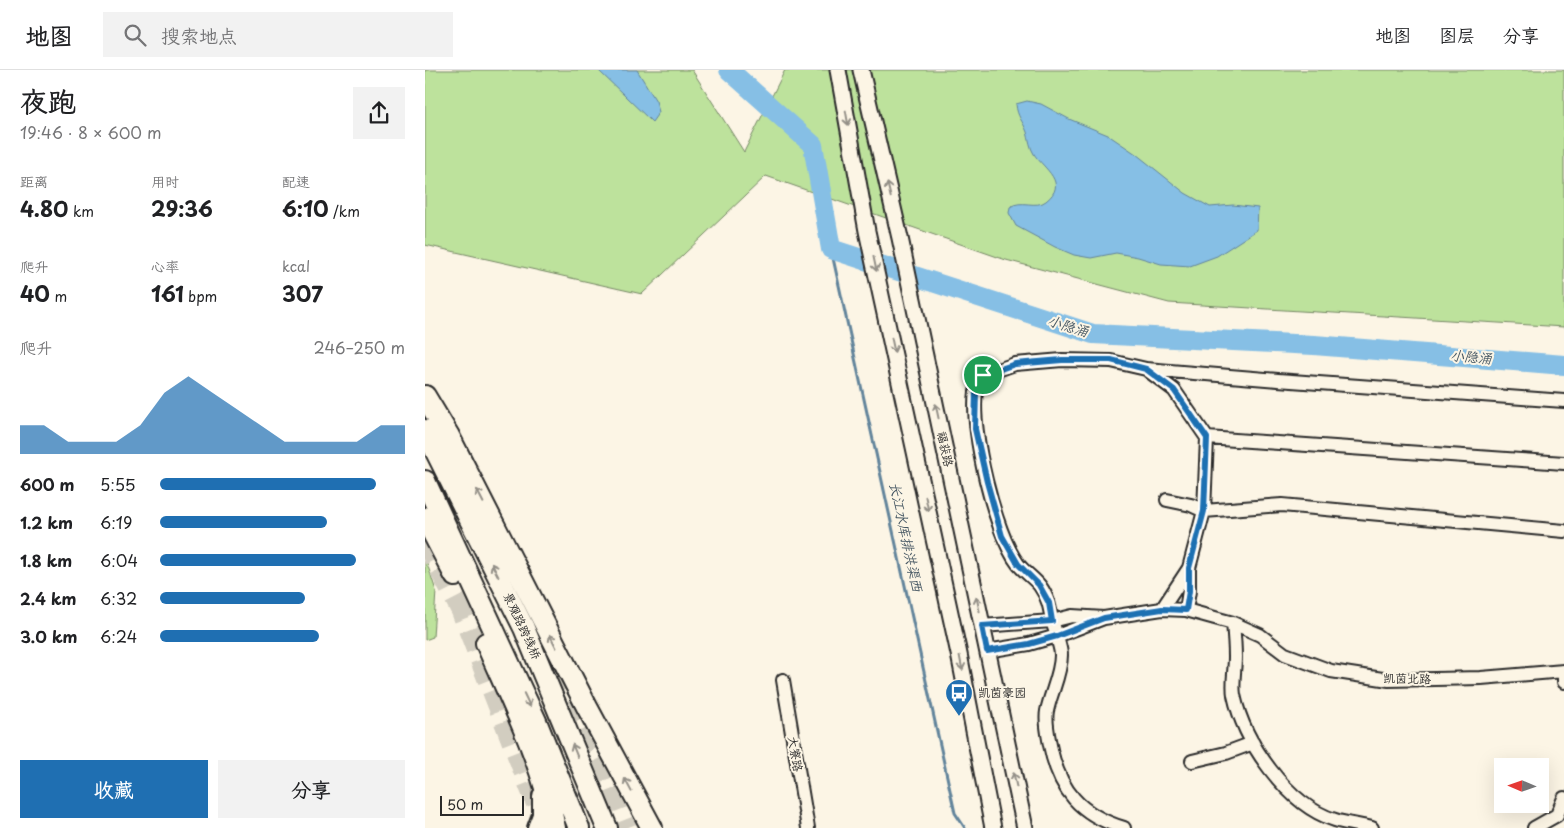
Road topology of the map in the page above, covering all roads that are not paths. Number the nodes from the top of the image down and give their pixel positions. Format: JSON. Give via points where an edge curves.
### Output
{"nodes":[{"id":1,"x":838,"y":70,"type":"edge"},
{"id":2,"x":861,"y":70,"type":"edge"},
{"id":3,"x":1146,"y":369,"type":"junction"},
{"id":4,"x":425,"y":396,"type":"edge"},
{"id":5,"x":1564,"y":400,"type":"edge"},
{"id":6,"x":425,"y":430,"type":"edge"},
{"id":7,"x":1207,"y":438,"type":"junction"},
{"id":8,"x":1564,"y":463,"type":"edge"},
{"id":9,"x":425,"y":481,"type":"edge"},
{"id":10,"x":1167,"y":500,"type":"dead end"},
{"id":11,"x":1204,"y":511,"type":"junction"},
{"id":12,"x":425,"y":518,"type":"edge"},
{"id":13,"x":1564,"y":531,"type":"edge"},
{"id":14,"x":1189,"y":568,"type":"junction"},
{"id":15,"x":1162,"y":609,"type":"junction"},
{"id":16,"x":1186,"y":610,"type":"junction"},
{"id":17,"x":1104,"y":618,"type":"junction"},
{"id":18,"x":1052,"y":621,"type":"junction"},
{"id":19,"x":1233,"y":623,"type":"junction"},
{"id":20,"x":982,"y":626,"type":"junction"},
{"id":21,"x":1057,"y":636,"type":"junction"},
{"id":22,"x":987,"y":651,"type":"junction"},
{"id":23,"x":1564,"y":671,"type":"edge"},
{"id":24,"x":1564,"y":675,"type":"edge"},
{"id":25,"x":783,"y":680,"type":"dead end"},
{"id":26,"x":1564,"y":682,"type":"edge"},
{"id":27,"x":1253,"y":743,"type":"junction"},
{"id":28,"x":1192,"y":761,"type":"dead end"},
{"id":29,"x":544,"y":787,"type":"junction"},
{"id":30,"x":1564,"y":798,"type":"edge"},
{"id":31,"x":992,"y":827,"type":"edge"},
{"id":32,"x":538,"y":828,"type":"edge"},
{"id":33,"x":555,"y":828,"type":"edge"},
{"id":34,"x":579,"y":828,"type":"edge"},
{"id":35,"x":607,"y":828,"type":"edge"},
{"id":36,"x":652,"y":828,"type":"edge"},
{"id":37,"x":808,"y":828,"type":"edge"},
{"id":38,"x":1025,"y":828,"type":"edge"},
{"id":39,"x":1124,"y":828,"type":"edge"},
{"id":40,"x":1373,"y":828,"type":"edge"},
{"id":41,"x":1534,"y":828,"type":"edge"}],
"edges":[{"from":1,"to":31,"type":"street","one_way":true,"via":[[867,231],[959,654]]},
{"from":20,"to":2,"type":"street","name":"福获路","one_way":true,"via":[[901,238]]},
{"from":3,"to":5,"type":"street"},
{"from":3,"to":7,"type":"street","via":[[1174,390]]},
{"from":3,"to":18,"type":"street","via":[[1111,360],[1015,364],[983,375],[976,392],[975,429],[1002,536],[1018,564],[1039,585],[1049,603]]},
{"from":36,"to":4,"type":"highway","one_way":true,"via":[[449,436]]},
{"from":35,"to":6,"type":"highway","name":"景观路跨线桥","one_way":true,"via":[[524,628]]},
{"from":7,"to":8,"type":"street"},
{"from":7,"to":11,"type":"street"},
{"from":9,"to":34,"type":"highway","one_way":true,"via":[[536,721]]},
{"from":10,"to":11,"type":"street","via":[[1191,504]]},
{"from":11,"to":13,"type":"street","via":[[1281,505]]},
{"from":11,"to":14,"type":"street"},
{"from":12,"to":29,"type":"highway","via":[[465,594]]},
{"from":14,"to":15,"type":"street"},
{"from":14,"to":16,"type":"street"},
{"from":15,"to":16,"type":"street","name":"凯茵北路"},
{"from":15,"to":17,"type":"street","name":"凯茵北路"},
{"from":16,"to":19,"type":"street","name":"凯茵北路"},
{"from":17,"to":18,"type":"street","via":[[1072,616]]},
{"from":17,"to":21,"type":"street"},
{"from":18,"to":20,"type":"street"},
{"from":18,"to":21,"type":"street"},
{"from":19,"to":23,"type":"street","name":"凯茵北路","via":[[1260,635],[1285,654],[1331,671],[1389,680],[1481,678]]},
{"from":19,"to":27,"type":"street","via":[[1234,693],[1242,722]]},
{"from":20,"to":22,"type":"street","name":"福获路"},
{"from":21,"to":22,"type":"street"},
{"from":21,"to":39,"type":"street","via":[[1061,653],[1060,671],[1047,713],[1054,762],[1078,804],[1097,818]]},
{"from":38,"to":22,"type":"street","name":"福获路","one_way":true},
{"from":24,"to":26,"type":"street"},
{"from":25,"to":37,"type":"street","name":"大寮路"},
{"from":27,"to":28,"type":"street"},
{"from":27,"to":40,"type":"street","via":[[1285,788],[1312,809],[1334,820]]},
{"from":29,"to":32,"type":"highway","via":[[543,815]]},
{"from":29,"to":33,"type":"highway"},
{"from":30,"to":41,"type":"street","via":[[1557,815]]}]}
